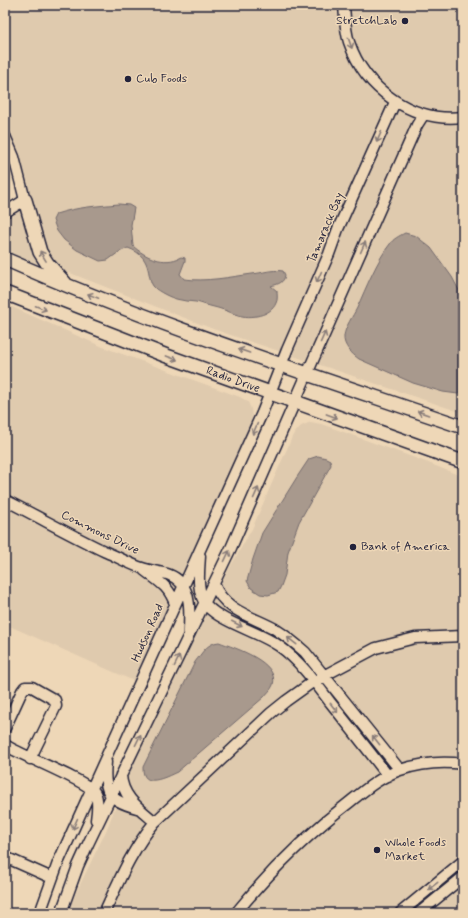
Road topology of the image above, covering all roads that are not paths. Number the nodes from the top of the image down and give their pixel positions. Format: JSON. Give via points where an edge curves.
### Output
{"nodes":[{"id":1,"x":344,"y":5,"type":"edge"},
{"id":2,"x":395,"y":102,"type":"junction"},
{"id":3,"x":424,"y":114,"type":"junction"},
{"id":4,"x":463,"y":117,"type":"edge"},
{"id":5,"x":5,"y":136,"type":"edge"},
{"id":6,"x":25,"y":200,"type":"junction"},
{"id":7,"x":5,"y":211,"type":"edge"},
{"id":8,"x":5,"y":259,"type":"edge"},
{"id":9,"x":68,"y":286,"type":"junction"},
{"id":10,"x":5,"y":293,"type":"edge"},
{"id":11,"x":281,"y":364,"type":"junction"},
{"id":12,"x":307,"y":373,"type":"junction"},
{"id":13,"x":270,"y":393,"type":"junction"},
{"id":14,"x":295,"y":402,"type":"junction"},
{"id":15,"x":463,"y":426,"type":"edge"},
{"id":16,"x":463,"y":462,"type":"edge"},
{"id":17,"x":5,"y":500,"type":"edge"},
{"id":18,"x":200,"y":549,"type":"junction"},
{"id":19,"x":142,"y":569,"type":"junction"},
{"id":20,"x":214,"y":584,"type":"junction"},
{"id":21,"x":183,"y":586,"type":"junction"},
{"id":22,"x":205,"y":603,"type":"junction"},
{"id":23,"x":175,"y":604,"type":"junction"},
{"id":24,"x":189,"y":635,"type":"junction"},
{"id":25,"x":463,"y":636,"type":"edge"},
{"id":26,"x":324,"y":676,"type":"junction"},
{"id":27,"x":314,"y":681,"type":"junction"},
{"id":28,"x":5,"y":728,"type":"edge"},
{"id":29,"x":5,"y":745,"type":"edge"},
{"id":30,"x":106,"y":756,"type":"junction"},
{"id":31,"x":30,"y":759,"type":"junction"},
{"id":32,"x":463,"y":764,"type":"edge"},
{"id":33,"x":400,"y":770,"type":"junction"},
{"id":34,"x":121,"y":775,"type":"junction"},
{"id":35,"x":388,"y":776,"type":"junction"},
{"id":36,"x":91,"y":789,"type":"junction"},
{"id":37,"x":111,"y":795,"type":"junction"},
{"id":38,"x":137,"y":808,"type":"junction"},
{"id":39,"x":155,"y":822,"type":"junction"},
{"id":40,"x":95,"y":828,"type":"junction"},
{"id":41,"x":5,"y":857,"type":"edge"},
{"id":42,"x":463,"y":861,"type":"edge"},
{"id":43,"x":463,"y":877,"type":"edge"},
{"id":44,"x":52,"y":878,"type":"junction"},
{"id":45,"x":40,"y":913,"type":"edge"},
{"id":46,"x":62,"y":913,"type":"edge"},
{"id":47,"x":104,"y":913,"type":"edge"},
{"id":48,"x":236,"y":913,"type":"edge"},
{"id":49,"x":400,"y":913,"type":"edge"},
{"id":50,"x":419,"y":913,"type":"edge"}],
"edges":[{"from":1,"to":2,"type":"street","one_way":true,"via":[[348,40],[354,54],[367,76]]},
{"from":2,"to":3,"type":"street"},
{"from":2,"to":11,"type":"street","name":"Tamarack Bay","one_way":true},
{"from":3,"to":4,"type":"street","via":[[443,118]]},
{"from":12,"to":3,"type":"street","one_way":true},
{"from":5,"to":6,"type":"street","via":[[14,158]]},
{"from":6,"to":7,"type":"street"},
{"from":9,"to":6,"type":"main road","one_way":true,"via":[[40,252]]},
{"from":8,"to":9,"type":"main road"},
{"from":11,"to":9,"type":"main road","one_way":true},
{"from":10,"to":13,"type":"main road","name":"Radio Drive","one_way":true,"via":[[114,337]]},
{"from":11,"to":12,"type":"main road"},
{"from":11,"to":13,"type":"street","name":"Hudson Road"},
{"from":12,"to":14,"type":"street"},
{"from":15,"to":12,"type":"main road","one_way":true},
{"from":13,"to":14,"type":"main road","name":"Radio Drive"},
{"from":13,"to":18,"type":"street","name":"Hudson Road","one_way":true},
{"from":14,"to":16,"type":"main road","name":"Radio Drive","one_way":true},
{"from":20,"to":14,"type":"street","one_way":true},
{"from":17,"to":19,"type":"street","name":"Commons Drive"},
{"from":18,"to":21,"type":"street","name":"Hudson Road"},
{"from":18,"to":22,"type":"street","via":[[199,582]]},
{"from":19,"to":21,"type":"street","name":"Commons Drive","via":[[164,573],[176,578]]},
{"from":19,"to":23,"type":"street","via":[[167,588]]},
{"from":20,"to":22,"type":"street"},
{"from":26,"to":20,"type":"street","one_way":true,"via":[[305,652],[292,641],[231,606]]},
{"from":21,"to":23,"type":"street","name":"Hudson Road"},
{"from":21,"to":24,"type":"street","via":[[189,602]]},
{"from":22,"to":24,"type":"street"},
{"from":22,"to":27,"type":"street","one_way":true,"via":[[221,616],[279,646]]},
{"from":23,"to":30,"type":"street","name":"Hudson Road"},
{"from":34,"to":24,"type":"street","one_way":true},
{"from":25,"to":26,"type":"street","via":[[415,638],[376,648]]},
{"from":26,"to":27,"type":"street"},
{"from":33,"to":26,"type":"street","one_way":true},
{"from":27,"to":35,"type":"street","one_way":true},
{"from":27,"to":39,"type":"street","via":[[271,713]]},
{"from":28,"to":31,"type":"street","via":[[25,687],[32,687],[55,700],[56,706]]},
{"from":29,"to":31,"type":"street"},
{"from":30,"to":36,"type":"street","name":"Hudson Road"},
{"from":30,"to":37,"type":"street","via":[[105,781]]},
{"from":31,"to":36,"type":"street"},
{"from":32,"to":33,"type":"street","via":[[434,762]]},
{"from":33,"to":35,"type":"street"},
{"from":34,"to":37,"type":"street"},
{"from":34,"to":38,"type":"street","via":[[124,791]]},
{"from":35,"to":48,"type":"street","via":[[372,784],[329,817],[270,874]]},
{"from":36,"to":40,"type":"street","via":[[97,803]]},
{"from":36,"to":44,"type":"street","name":"Hudson Road","one_way":true},
{"from":37,"to":38,"type":"street","via":[[120,803]]},
{"from":37,"to":40,"type":"street"},
{"from":38,"to":39,"type":"street"},
{"from":39,"to":47,"type":"street","via":[[128,862]]},
{"from":40,"to":46,"type":"street","via":[[78,866]]},
{"from":41,"to":44,"type":"street"},
{"from":42,"to":49,"type":"street","one_way":true},
{"from":43,"to":50,"type":"street"},
{"from":44,"to":45,"type":"street","name":"Hudson Road"}]}
